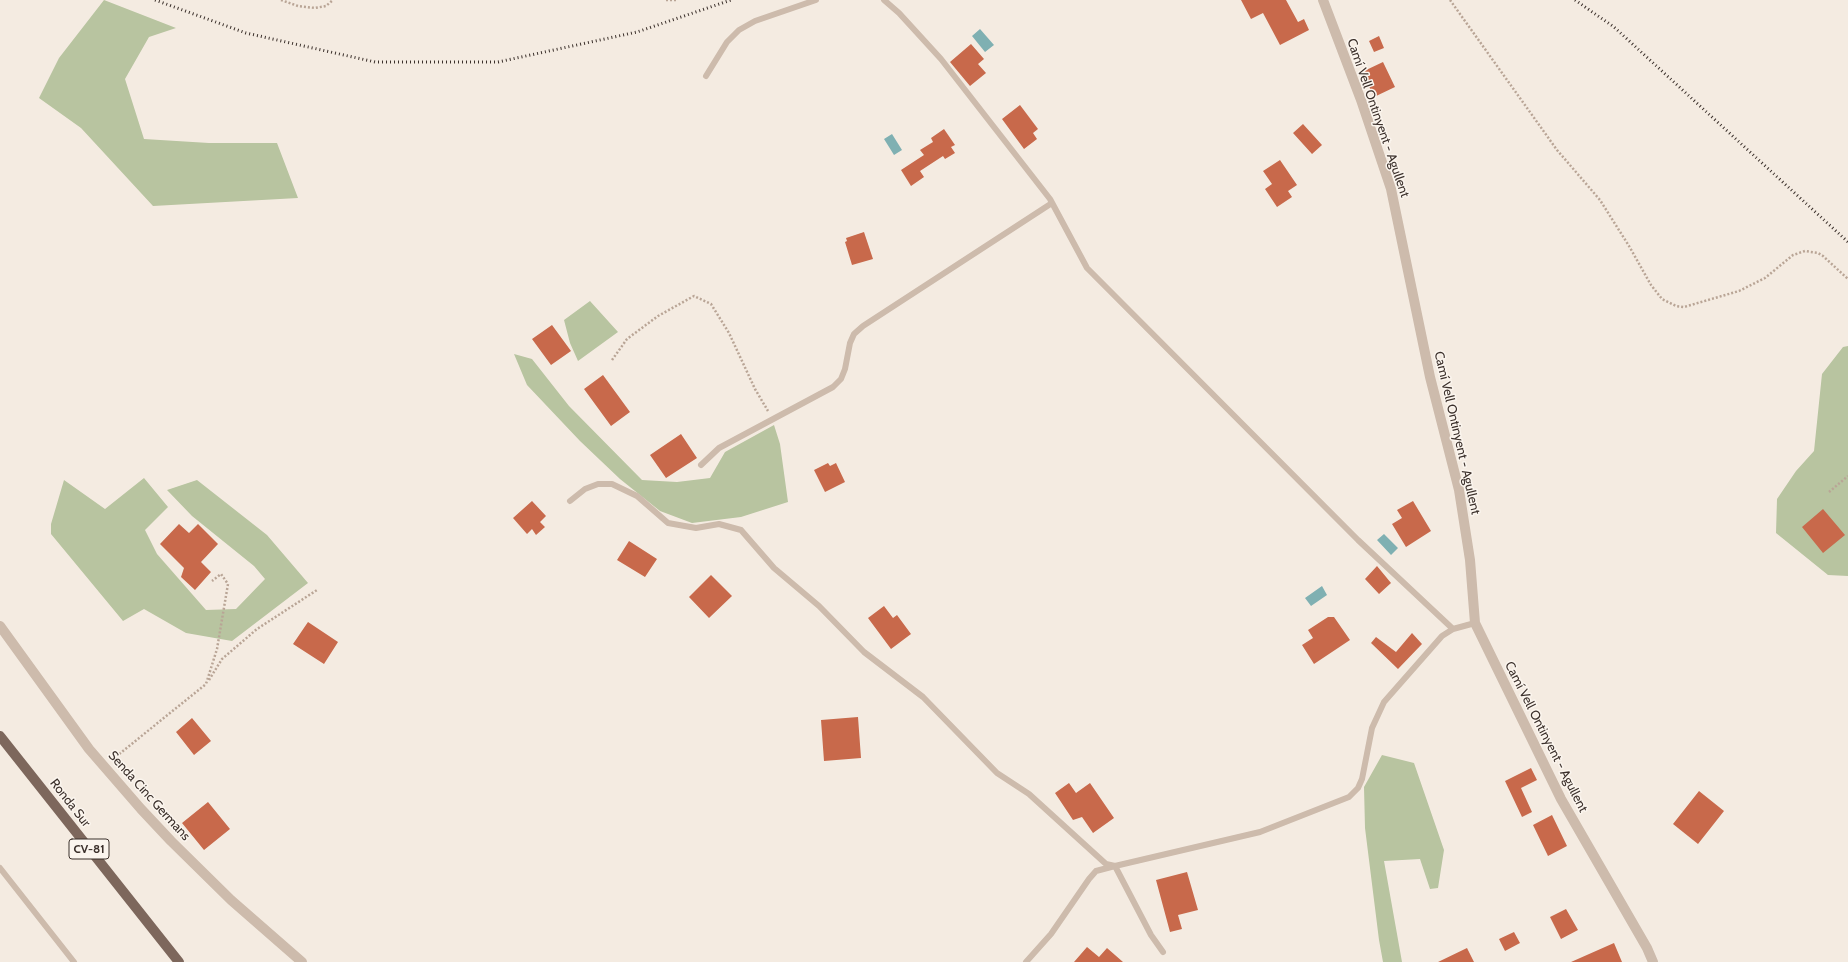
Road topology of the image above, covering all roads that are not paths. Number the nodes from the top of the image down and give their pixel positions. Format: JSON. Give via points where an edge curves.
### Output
{"nodes":[{"id":1,"x":816,"y":0,"type":"edge"},
{"id":2,"x":884,"y":0,"type":"edge"},
{"id":3,"x":1323,"y":0,"type":"edge"},
{"id":4,"x":706,"y":76,"type":"dead end"},
{"id":5,"x":1052,"y":203,"type":"junction"},
{"id":6,"x":701,"y":465,"type":"dead end"},
{"id":7,"x":570,"y":501,"type":"dead end"},
{"id":8,"x":1475,"y":623,"type":"junction"},
{"id":9,"x":0,"y":626,"type":"edge"},
{"id":10,"x":1453,"y":629,"type":"junction"},
{"id":11,"x":0,"y":736,"type":"edge"},
{"id":12,"x":1115,"y":866,"type":"junction"},
{"id":13,"x":0,"y":868,"type":"edge"},
{"id":14,"x":1162,"y":952,"type":"dead end"},
{"id":15,"x":74,"y":962,"type":"edge"},
{"id":16,"x":179,"y":962,"type":"edge"},
{"id":17,"x":302,"y":962,"type":"edge"},
{"id":18,"x":1026,"y":962,"type":"edge"},
{"id":19,"x":1653,"y":962,"type":"edge"}],
"edges":[{"from":1,"to":4,"type":"lane","via":[[755,21],[739,30],[727,42]]},
{"from":2,"to":5,"type":"lane","via":[[940,59]]},
{"from":3,"to":8,"type":"street","name":"Camí Vell Ontinyent - Agullent","via":[[1364,108],[1390,189],[1430,377],[1459,490],[1470,560]]},
{"from":5,"to":6,"type":"lane","via":[[863,326],[854,334],[845,369],[841,379],[833,387],[720,448]]},
{"from":5,"to":10,"type":"lane","via":[[1087,268],[1358,540]]},
{"from":7,"to":12,"type":"lane","via":[[585,489],[598,484],[612,484],[637,496],[668,523],[696,528],[719,524],[741,530],[774,568],[819,606],[864,652],[923,697],[997,773],[1029,794],[1106,864]]},
{"from":8,"to":10,"type":"lane"},
{"from":8,"to":19,"type":"street","name":"Camí Vell Ontinyent - Agullent","via":[[1561,800]]},
{"from":9,"to":17,"type":"street","name":"Senda Cinc Germans","via":[[85,743],[141,809],[193,864]]},
{"from":10,"to":12,"type":"lane","via":[[1442,636],[1384,702],[1372,728],[1362,779],[1358,788],[1348,797],[1260,832]]},
{"from":11,"to":16,"type":"main road","name":"Ronda Sur","number":"CV-81"},
{"from":12,"to":14,"type":"lane"},
{"from":12,"to":18,"type":"lane","via":[[1096,871],[1051,934]]},
{"from":13,"to":15,"type":"lane"}]}
